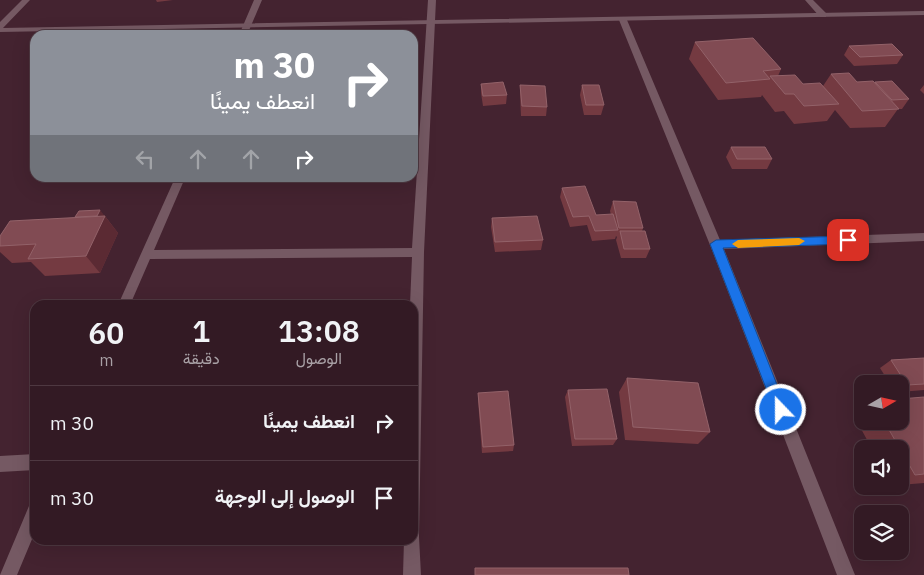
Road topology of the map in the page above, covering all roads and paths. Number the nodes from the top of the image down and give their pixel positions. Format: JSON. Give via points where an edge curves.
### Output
{"nodes":[{"id":1,"x":26,"y":0,"type":"edge"},
{"id":2,"x":258,"y":0,"type":"edge"},
{"id":3,"x":432,"y":0,"type":"edge"},
{"id":4,"x":809,"y":0,"type":"edge"},
{"id":5,"x":924,"y":13,"type":"edge"},
{"id":6,"x":823,"y":15,"type":"junction"},
{"id":7,"x":623,"y":20,"type":"junction"},
{"id":8,"x":431,"y":23,"type":"junction"},
{"id":9,"x":247,"y":25,"type":"junction"},
{"id":10,"x":0,"y":26,"type":"edge"},
{"id":11,"x":0,"y":30,"type":"edge"},
{"id":12,"x":244,"y":30,"type":"edge"},
{"id":13,"x":178,"y":182,"type":"edge"},
{"id":14,"x":924,"y":237,"type":"edge"},
{"id":15,"x":716,"y":244,"type":"junction"},
{"id":16,"x":418,"y":252,"type":"junction"},
{"id":17,"x":146,"y":255,"type":"junction"},
{"id":18,"x":126,"y":300,"type":"edge"},
{"id":19,"x":417,"y":300,"type":"edge"},
{"id":20,"x":30,"y":462,"type":"edge"},
{"id":21,"x":0,"y":464,"type":"edge"},
{"id":22,"x":30,"y":524,"type":"edge"},
{"id":23,"x":412,"y":545,"type":"edge"},
{"id":24,"x":8,"y":575,"type":"edge"},
{"id":25,"x":412,"y":575,"type":"edge"},
{"id":26,"x":846,"y":575,"type":"edge"}],
"edges":[{"from":1,"to":10,"type":"street"},
{"from":2,"to":9,"type":"street"},
{"from":3,"to":8,"type":"street"},
{"from":4,"to":6,"type":"street"},
{"from":5,"to":6,"type":"street"},
{"from":6,"to":7,"type":"street"},
{"from":7,"to":8,"type":"street"},
{"from":7,"to":15,"type":"street"},
{"from":8,"to":9,"type":"street"},
{"from":8,"to":16,"type":"street"},
{"from":9,"to":11,"type":"street"},
{"from":9,"to":12,"type":"street"},
{"from":13,"to":17,"type":"street"},
{"from":14,"to":15,"type":"street"},
{"from":15,"to":26,"type":"street"},
{"from":16,"to":17,"type":"street"},
{"from":16,"to":19,"type":"street"},
{"from":17,"to":18,"type":"street"},
{"from":20,"to":21,"type":"street"},
{"from":22,"to":24,"type":"street"},
{"from":23,"to":25,"type":"street"}]}
